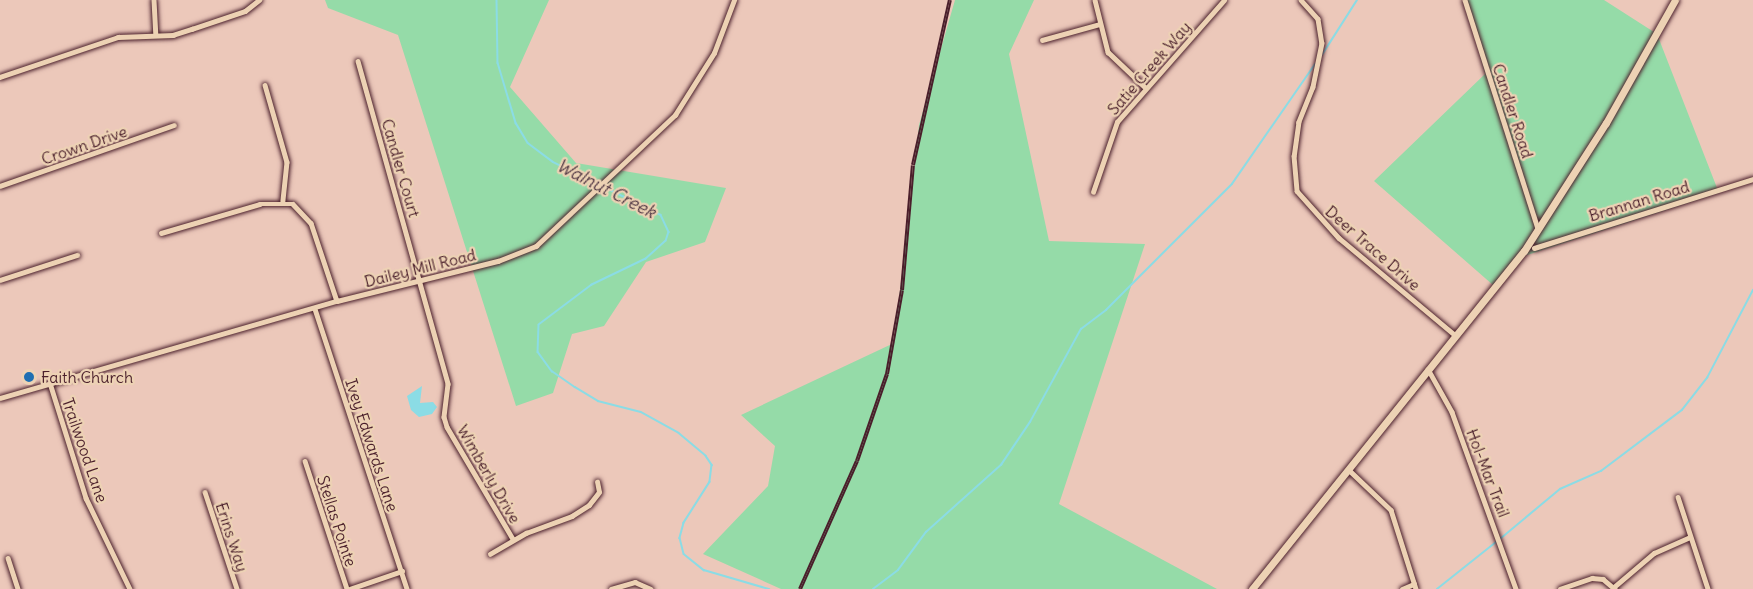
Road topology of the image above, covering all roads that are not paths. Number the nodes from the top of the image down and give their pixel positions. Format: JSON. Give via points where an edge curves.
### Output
{"nodes":[{"id":1,"x":154,"y":0,"type":"edge"},
{"id":2,"x":259,"y":0,"type":"edge"},
{"id":3,"x":734,"y":0,"type":"edge"},
{"id":4,"x":1095,"y":0,"type":"edge"},
{"id":5,"x":1224,"y":0,"type":"edge"},
{"id":6,"x":1301,"y":0,"type":"edge"},
{"id":7,"x":1465,"y":0,"type":"edge"},
{"id":8,"x":1675,"y":0,"type":"edge"},
{"id":9,"x":1100,"y":24,"type":"junction"},
{"id":10,"x":156,"y":35,"type":"junction"},
{"id":11,"x":1042,"y":40,"type":"dead end"},
{"id":12,"x":358,"y":61,"type":"dead end"},
{"id":13,"x":0,"y":77,"type":"edge"},
{"id":14,"x":265,"y":85,"type":"dead end"},
{"id":15,"x":1145,"y":87,"type":"junction"},
{"id":16,"x":174,"y":125,"type":"dead end"},
{"id":17,"x":1753,"y":179,"type":"edge"},
{"id":18,"x":0,"y":186,"type":"edge"},
{"id":19,"x":1093,"y":192,"type":"dead end"},
{"id":20,"x":283,"y":201,"type":"junction"},
{"id":21,"x":1538,"y":229,"type":"junction"},
{"id":22,"x":161,"y":233,"type":"dead end"},
{"id":23,"x":1533,"y":248,"type":"joint"},
{"id":24,"x":1524,"y":251,"type":"junction"},
{"id":25,"x":77,"y":255,"type":"dead end"},
{"id":26,"x":0,"y":280,"type":"edge"},
{"id":27,"x":422,"y":280,"type":"junction"},
{"id":28,"x":337,"y":301,"type":"junction"},
{"id":29,"x":315,"y":309,"type":"junction"},
{"id":30,"x":1455,"y":334,"type":"junction"},
{"id":31,"x":1428,"y":369,"type":"junction"},
{"id":32,"x":50,"y":383,"type":"junction"},
{"id":33,"x":0,"y":398,"type":"edge"},
{"id":34,"x":304,"y":461,"type":"dead end"},
{"id":35,"x":1349,"y":470,"type":"junction"},
{"id":36,"x":597,"y":482,"type":"dead end"},
{"id":37,"x":205,"y":492,"type":"dead end"},
{"id":38,"x":1678,"y":496,"type":"dead end"},
{"id":39,"x":1690,"y":537,"type":"junction"},
{"id":40,"x":513,"y":539,"type":"junction"},
{"id":41,"x":490,"y":554,"type":"dead end"},
{"id":42,"x":8,"y":558,"type":"dead end"},
{"id":43,"x":402,"y":571,"type":"junction"},
{"id":44,"x":1415,"y":587,"type":"edge"},
{"id":45,"x":1614,"y":588,"type":"edge"},
{"id":46,"x":18,"y":589,"type":"edge"},
{"id":47,"x":130,"y":589,"type":"edge"},
{"id":48,"x":237,"y":589,"type":"edge"},
{"id":49,"x":348,"y":589,"type":"edge"},
{"id":50,"x":408,"y":589,"type":"edge"},
{"id":51,"x":610,"y":589,"type":"edge"},
{"id":52,"x":651,"y":589,"type":"edge"},
{"id":53,"x":1252,"y":589,"type":"edge"},
{"id":54,"x":1402,"y":589,"type":"edge"},
{"id":55,"x":1516,"y":589,"type":"edge"},
{"id":56,"x":1560,"y":589,"type":"edge"},
{"id":57,"x":1708,"y":589,"type":"edge"}],
"edges":[{"from":1,"to":10,"type":"street"},
{"from":2,"to":10,"type":"street","via":[[245,11],[192,29]]},
{"from":3,"to":27,"type":"street","name":"Dailey Mill Road","via":[[714,53],[675,115],[557,229],[536,246],[498,261]]},
{"from":4,"to":9,"type":"street"},
{"from":5,"to":15,"type":"street","name":"Satie Creek Way"},
{"from":6,"to":30,"type":"street","name":"Deer Trace Drive","via":[[1318,19],[1322,43],[1313,87],[1299,122],[1294,176],[1297,191],[1339,238]]},
{"from":7,"to":21,"type":"street","name":"Candler Road"},
{"from":8,"to":21,"type":"main road","via":[[1606,123]]},
{"from":9,"to":11,"type":"street"},
{"from":9,"to":15,"type":"street","via":[[1108,52]]},
{"from":10,"to":13,"type":"street","via":[[118,37]]},
{"from":12,"to":27,"type":"street","name":"Candler Court"},
{"from":14,"to":20,"type":"street","via":[[287,162]]},
{"from":15,"to":19,"type":"street","name":"Satie Creek Way","via":[[1117,122]]},
{"from":16,"to":18,"type":"street","name":"Crown Drive"},
{"from":17,"to":23,"type":"street","name":"Brannan Road"},
{"from":20,"to":22,"type":"street"},
{"from":20,"to":28,"type":"street","via":[[298,208],[311,223]]},
{"from":21,"to":24,"type":"main road"},
{"from":23,"to":24,"type":"street"},
{"from":24,"to":30,"type":"main road"},
{"from":25,"to":26,"type":"street"},
{"from":27,"to":28,"type":"street","name":"Dailey Mill Road"},
{"from":27,"to":40,"type":"street","name":"Wimberly Drive","via":[[426,313],[448,384],[444,417],[447,428]]},
{"from":28,"to":29,"type":"street","name":"Dailey Mill Road"},
{"from":29,"to":32,"type":"street","name":"Dailey Mill Road"},
{"from":29,"to":43,"type":"street","name":"Ivey Edwards Lane"},
{"from":30,"to":31,"type":"main road"},
{"from":31,"to":35,"type":"main road"},
{"from":31,"to":55,"type":"street","name":"Hol-Mar Trail","via":[[1452,412]]},
{"from":32,"to":33,"type":"street","name":"Dailey Mill Road"},
{"from":32,"to":47,"type":"street","name":"Trailwood Lane","via":[[86,498]]},
{"from":34,"to":49,"type":"street","name":"Stellas Pointe"},
{"from":35,"to":44,"type":"street","via":[[1391,510]]},
{"from":35,"to":53,"type":"main road"},
{"from":36,"to":40,"type":"street","via":[[599,492],[589,505]]},
{"from":37,"to":48,"type":"street","name":"Erins Way"},
{"from":38,"to":39,"type":"street"},
{"from":39,"to":45,"type":"street","via":[[1654,553]]},
{"from":39,"to":57,"type":"street"},
{"from":40,"to":41,"type":"street"},
{"from":42,"to":46,"type":"street"},
{"from":43,"to":49,"type":"street"},
{"from":43,"to":50,"type":"street","name":"Ivey Edwards Lane"},
{"from":44,"to":54,"type":"street"},
{"from":45,"to":56,"type":"street","via":[[1603,579],[1592,578]]},
{"from":51,"to":52,"type":"street","via":[[635,582]]}]}
